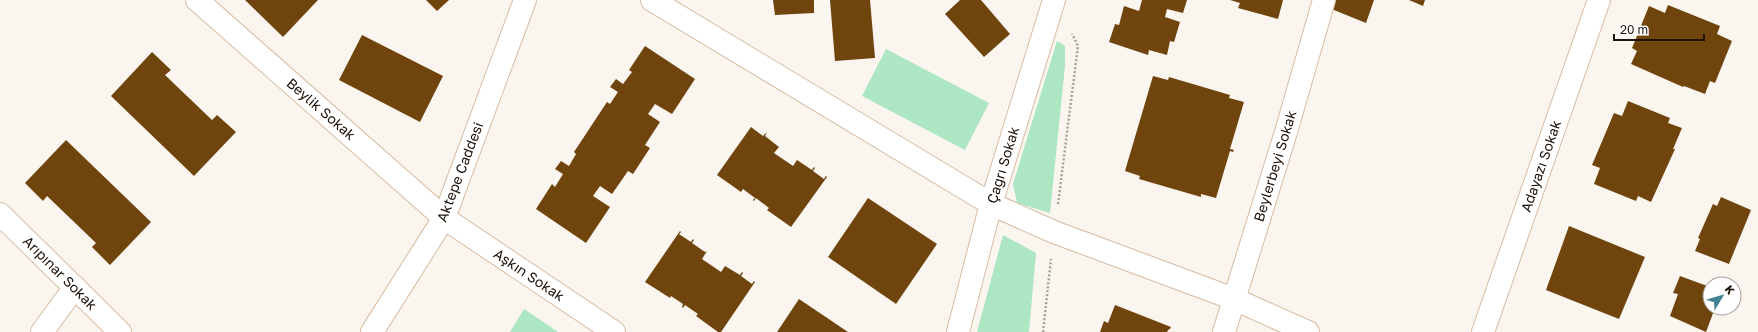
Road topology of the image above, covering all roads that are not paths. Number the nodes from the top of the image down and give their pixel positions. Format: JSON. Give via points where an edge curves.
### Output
{"nodes":[{"id":1,"x":197,"y":0,"type":"edge"},
{"id":2,"x":525,"y":0,"type":"edge"},
{"id":3,"x":652,"y":0,"type":"edge"},
{"id":4,"x":1054,"y":0,"type":"edge"},
{"id":5,"x":1324,"y":0,"type":"edge"},
{"id":6,"x":1598,"y":0,"type":"edge"},
{"id":7,"x":991,"y":204,"type":"junction"},
{"id":8,"x":0,"y":214,"type":"edge"},
{"id":9,"x":444,"y":218,"type":"junction"},
{"id":10,"x":75,"y":288,"type":"junction"},
{"id":11,"x":1234,"y":299,"type":"junction"},
{"id":12,"x":42,"y":332,"type":"edge"},
{"id":13,"x":120,"y":332,"type":"edge"},
{"id":14,"x":372,"y":332,"type":"edge"},
{"id":15,"x":614,"y":332,"type":"edge"},
{"id":16,"x":958,"y":332,"type":"edge"},
{"id":17,"x":1224,"y":332,"type":"edge"},
{"id":18,"x":1308,"y":332,"type":"edge"},
{"id":19,"x":1483,"y":332,"type":"edge"}],
"edges":[{"from":1,"to":9,"type":"street","name":"Beylik Sokak"},
{"from":2,"to":9,"type":"street","name":"Aktepe Caddesi"},
{"from":3,"to":7,"type":"street"},
{"from":4,"to":7,"type":"street","name":"Çagrı Sokak"},
{"from":5,"to":11,"type":"street","name":"Beylerbeyi Sokak"},
{"from":6,"to":19,"type":"street","name":"Adayazı Sokak"},
{"from":7,"to":11,"type":"street","via":[[1054,232]]},
{"from":7,"to":16,"type":"street","name":"Çagrı Sokak"},
{"from":8,"to":10,"type":"street","name":"Arıpınar Sokak"},
{"from":9,"to":14,"type":"street","name":"Aktepe Caddesi"},
{"from":9,"to":15,"type":"street","name":"Aşkın Sokak"},
{"from":10,"to":12,"type":"street"},
{"from":10,"to":13,"type":"street","name":"Arıpınar Sokak"},
{"from":11,"to":17,"type":"street","name":"Beylerbeyi Sokak"},
{"from":11,"to":18,"type":"street"}]}
